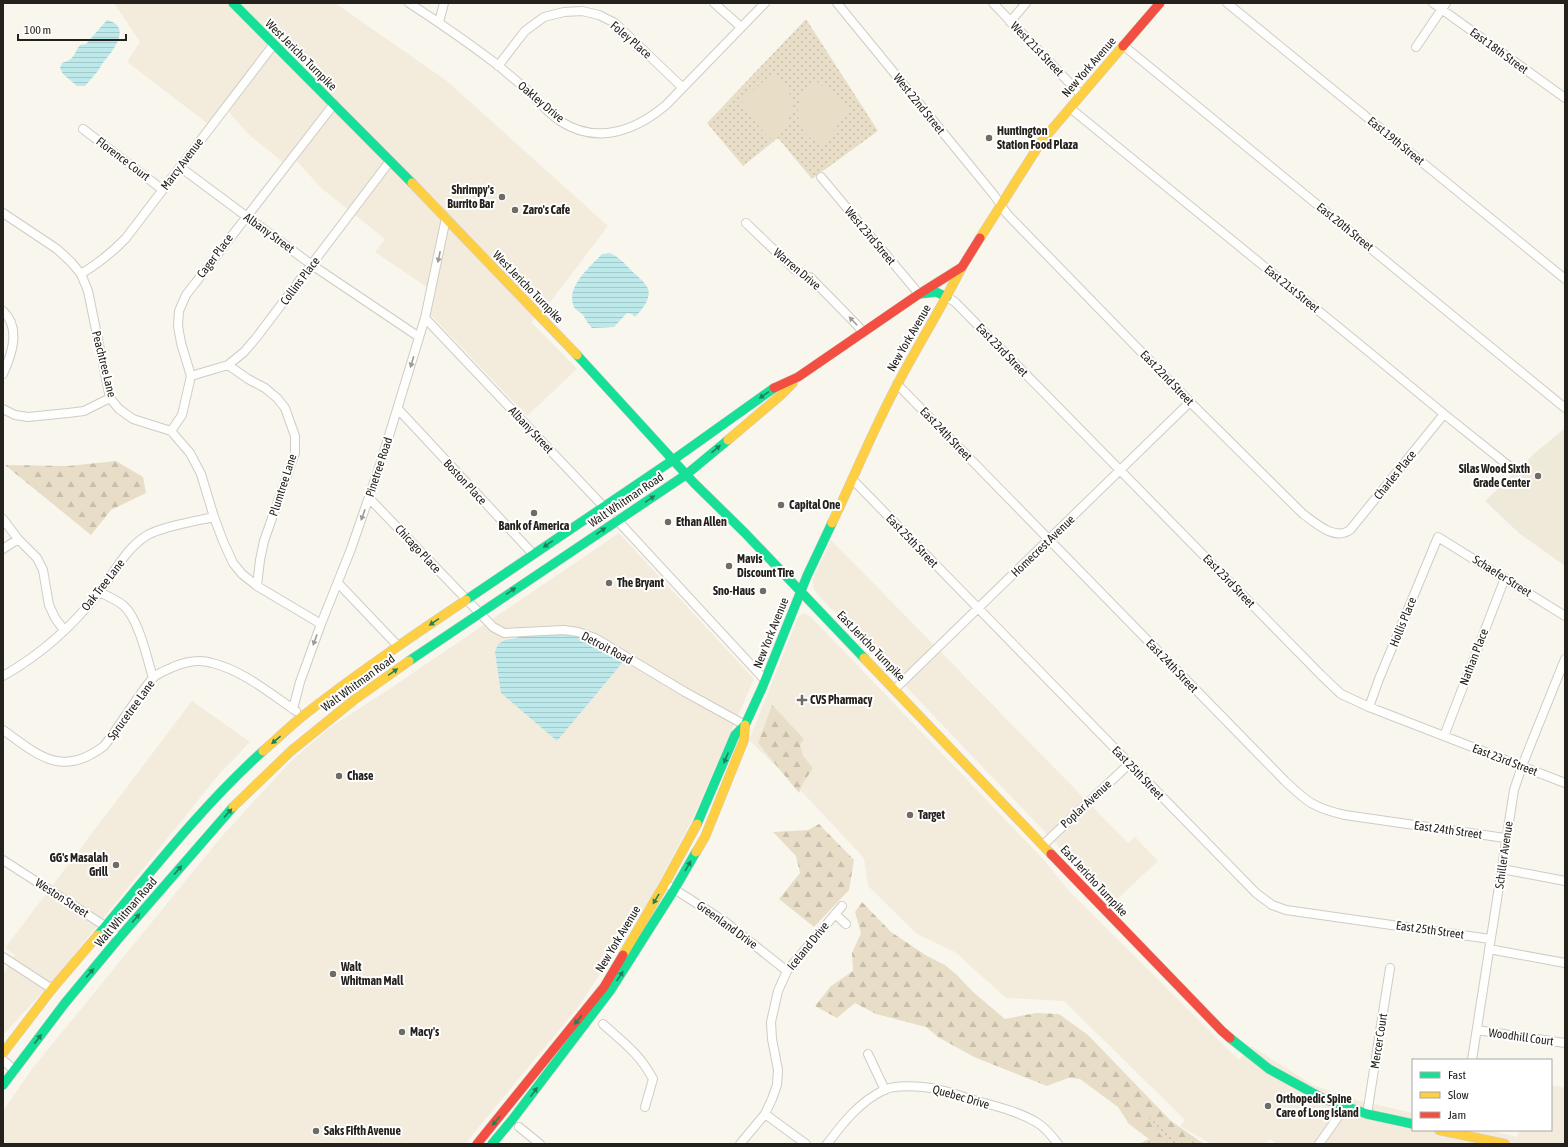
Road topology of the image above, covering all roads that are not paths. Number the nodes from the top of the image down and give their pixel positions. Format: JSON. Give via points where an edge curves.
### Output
{"nodes":[{"id":1,"x":233,"y":3,"type":"edge"},
{"id":2,"x":409,"y":3,"type":"edge"},
{"id":3,"x":444,"y":3,"type":"edge"},
{"id":4,"x":714,"y":3,"type":"edge"},
{"id":5,"x":765,"y":3,"type":"edge"},
{"id":6,"x":837,"y":3,"type":"edge"},
{"id":7,"x":992,"y":3,"type":"edge"},
{"id":8,"x":1026,"y":3,"type":"edge"},
{"id":9,"x":1160,"y":3,"type":"edge"},
{"id":10,"x":1227,"y":3,"type":"edge"},
{"id":11,"x":1433,"y":3,"type":"edge"},
{"id":12,"x":1443,"y":6,"type":"edge"},
{"id":13,"x":439,"y":22,"type":"junction"},
{"id":14,"x":1010,"y":22,"type":"junction"},
{"id":15,"x":741,"y":27,"type":"junction"},
{"id":16,"x":274,"y":44,"type":"junction"},
{"id":17,"x":1124,"y":46,"type":"junction"},
{"id":18,"x":1416,"y":47,"type":"dead end"},
{"id":19,"x":498,"y":66,"type":"junction"},
{"id":20,"x":682,"y":87,"type":"junction"},
{"id":21,"x":1081,"y":95,"type":"junction"},
{"id":22,"x":1565,"y":98,"type":"edge"},
{"id":23,"x":334,"y":104,"type":"junction"},
{"id":24,"x":1070,"y":108,"type":"junction"},
{"id":25,"x":83,"y":129,"type":"dead end"},
{"id":26,"x":390,"y":161,"type":"junction"},
{"id":27,"x":180,"y":167,"type":"junction"},
{"id":28,"x":821,"y":177,"type":"dead end"},
{"id":29,"x":163,"y":190,"type":"junction"},
{"id":30,"x":1000,"y":205,"type":"junction"},
{"id":31,"x":3,"y":214,"type":"edge"},
{"id":32,"x":246,"y":216,"type":"junction"},
{"id":33,"x":446,"y":218,"type":"junction"},
{"id":34,"x":990,"y":222,"type":"junction"},
{"id":35,"x":746,"y":223,"type":"dead end"},
{"id":36,"x":312,"y":265,"type":"junction"},
{"id":37,"x":962,"y":267,"type":"junction"},
{"id":38,"x":80,"y":274,"type":"junction"},
{"id":39,"x":1565,"y":279,"type":"edge"},
{"id":40,"x":919,"y":294,"type":"junction"},
{"id":41,"x":947,"y":297,"type":"junction"},
{"id":42,"x":3,"y":311,"type":"edge"},
{"id":43,"x":425,"y":318,"type":"junction"},
{"id":44,"x":863,"y":333,"type":"junction"},
{"id":45,"x":419,"y":336,"type":"junction"},
{"id":46,"x":228,"y":365,"type":"junction"},
{"id":47,"x":3,"y":374,"type":"edge"},
{"id":48,"x":191,"y":376,"type":"junction"},
{"id":49,"x":798,"y":377,"type":"junction"},
{"id":50,"x":897,"y":384,"type":"junction"},
{"id":51,"x":110,"y":398,"type":"junction"},
{"id":52,"x":1190,"y":402,"type":"junction"},
{"id":53,"x":1565,"y":408,"type":"edge"},
{"id":54,"x":3,"y":409,"type":"edge"},
{"id":55,"x":398,"y":409,"type":"junction"},
{"id":56,"x":1444,"y":414,"type":"junction"},
{"id":57,"x":171,"y":431,"type":"junction"},
{"id":58,"x":673,"y":460,"type":"junction"},
{"id":59,"x":1514,"y":470,"type":"dead end"},
{"id":60,"x":1120,"y":471,"type":"junction"},
{"id":61,"x":687,"y":474,"type":"junction"},
{"id":62,"x":853,"y":480,"type":"junction"},
{"id":63,"x":369,"y":498,"type":"junction"},
{"id":64,"x":603,"y":506,"type":"junction"},
{"id":65,"x":214,"y":517,"type":"junction"},
{"id":66,"x":3,"y":520,"type":"edge"},
{"id":67,"x":617,"y":520,"type":"junction"},
{"id":68,"x":1344,"y":534,"type":"joint"},
{"id":69,"x":1438,"y":537,"type":"joint"},
{"id":70,"x":18,"y":539,"type":"junction"},
{"id":71,"x":1050,"y":540,"type":"junction"},
{"id":72,"x":3,"y":549,"type":"edge"},
{"id":73,"x":533,"y":554,"type":"junction"},
{"id":74,"x":1505,"y":578,"type":"junction"},
{"id":75,"x":338,"y":583,"type":"junction"},
{"id":76,"x":257,"y":586,"type":"junction"},
{"id":77,"x":801,"y":591,"type":"junction"},
{"id":78,"x":99,"y":592,"type":"junction"},
{"id":79,"x":466,"y":600,"type":"junction"},
{"id":80,"x":979,"y":609,"type":"junction"},
{"id":81,"x":479,"y":613,"type":"junction"},
{"id":82,"x":1565,"y":616,"type":"edge"},
{"id":83,"x":321,"y":624,"type":"junction"},
{"id":84,"x":64,"y":630,"type":"junction"},
{"id":85,"x":398,"y":646,"type":"junction"},
{"id":86,"x":1565,"y":659,"type":"edge"},
{"id":87,"x":3,"y":676,"type":"edge"},
{"id":88,"x":153,"y":678,"type":"junction"},
{"id":89,"x":764,"y":680,"type":"junction"},
{"id":90,"x":895,"y":690,"type":"junction"},
{"id":91,"x":334,"y":692,"type":"junction"},
{"id":92,"x":1369,"y":707,"type":"junction"},
{"id":93,"x":293,"y":709,"type":"junction"},
{"id":94,"x":303,"y":716,"type":"junction"},
{"id":95,"x":316,"y":724,"type":"junction"},
{"id":96,"x":745,"y":725,"type":"junction"},
{"id":97,"x":3,"y":730,"type":"edge"},
{"id":98,"x":1444,"y":736,"type":"junction"},
{"id":99,"x":1129,"y":764,"type":"junction"},
{"id":100,"x":1522,"y":766,"type":"junction"},
{"id":101,"x":268,"y":771,"type":"junction"},
{"id":102,"x":1565,"y":783,"type":"edge"},
{"id":103,"x":1505,"y":838,"type":"junction"},
{"id":104,"x":1043,"y":845,"type":"junction"},
{"id":105,"x":3,"y":860,"type":"edge"},
{"id":106,"x":1502,"y":869,"type":"junction"},
{"id":107,"x":1565,"y":881,"type":"edge"},
{"id":108,"x":665,"y":883,"type":"junction"},
{"id":109,"x":674,"y":890,"type":"junction"},
{"id":110,"x":842,"y":906,"type":"dead end"},
{"id":111,"x":835,"y":914,"type":"junction"},
{"id":112,"x":846,"y":924,"type":"dead end"},
{"id":113,"x":105,"y":926,"type":"junction"},
{"id":114,"x":119,"y":938,"type":"junction"},
{"id":115,"x":1490,"y":939,"type":"junction"},
{"id":116,"x":1489,"y":949,"type":"junction"},
{"id":117,"x":3,"y":957,"type":"edge"},
{"id":118,"x":1565,"y":963,"type":"edge"},
{"id":119,"x":1390,"y":968,"type":"dead end"},
{"id":120,"x":787,"y":971,"type":"junction"},
{"id":121,"x":52,"y":989,"type":"junction"},
{"id":122,"x":603,"y":1024,"type":"dead end"},
{"id":123,"x":1477,"y":1030,"type":"junction"},
{"id":124,"x":1565,"y":1043,"type":"edge"},
{"id":125,"x":3,"y":1053,"type":"edge"},
{"id":126,"x":868,"y":1054,"type":"dead end"},
{"id":127,"x":1472,"y":1059,"type":"edge"},
{"id":128,"x":3,"y":1060,"type":"edge"},
{"id":129,"x":14,"y":1070,"type":"junction"},
{"id":130,"x":3,"y":1085,"type":"edge"},
{"id":131,"x":885,"y":1090,"type":"junction"},
{"id":132,"x":645,"y":1107,"type":"dead end"},
{"id":133,"x":1346,"y":1107,"type":"junction"},
{"id":134,"x":765,"y":1114,"type":"junction"},
{"id":135,"x":1368,"y":1114,"type":"junction"},
{"id":136,"x":1412,"y":1124,"type":"edge"},
{"id":137,"x":519,"y":1127,"type":"dead end"},
{"id":138,"x":1450,"y":1131,"type":"edge"},
{"id":139,"x":1460,"y":1132,"type":"edge"},
{"id":140,"x":477,"y":1144,"type":"edge"},
{"id":141,"x":492,"y":1144,"type":"edge"},
{"id":142,"x":540,"y":1144,"type":"edge"},
{"id":143,"x":740,"y":1144,"type":"edge"},
{"id":144,"x":806,"y":1144,"type":"edge"},
{"id":145,"x":828,"y":1144,"type":"edge"},
{"id":146,"x":1058,"y":1144,"type":"edge"},
{"id":147,"x":1319,"y":1144,"type":"edge"},
{"id":148,"x":1505,"y":1144,"type":"edge"}],
"edges":[{"from":1,"to":16,"type":"main road","name":"West Jericho Turnpike"},
{"from":2,"to":13,"type":"street","name":"Oakley Drive"},
{"from":3,"to":13,"type":"street"},
{"from":4,"to":15,"type":"street"},
{"from":5,"to":15,"type":"street","name":"Oakley Drive"},
{"from":6,"to":30,"type":"street","name":"West 22nd Street"},
{"from":7,"to":14,"type":"street","name":"West 21st Street"},
{"from":8,"to":14,"type":"street"},
{"from":9,"to":17,"type":"main road","name":"New York Avenue"},
{"from":10,"to":39,"type":"street","name":"East 19th Street"},
{"from":11,"to":12,"type":"street","name":"East 18th Street"},
{"from":12,"to":18,"type":"street"},
{"from":12,"to":22,"type":"street","name":"East 18th Street"},
{"from":13,"to":19,"type":"street","name":"Oakley Drive"},
{"from":14,"to":21,"type":"street","name":"West 21st Street"},
{"from":15,"to":20,"type":"street","name":"Oakley Drive"},
{"from":16,"to":23,"type":"main road","name":"West Jericho Turnpike"},
{"from":16,"to":27,"type":"street","name":"Marcy Avenue"},
{"from":17,"to":21,"type":"main road","name":"New York Avenue"},
{"from":17,"to":53,"type":"street","name":"East 20th Street"},
{"from":19,"to":20,"type":"street","name":"Oakley Drive","via":[[561,121],[588,132],[616,132],[633,127],[651,118]]},
{"from":19,"to":20,"type":"street","name":"Foley Place","via":[[525,31],[544,17],[582,11],[599,15],[615,23]]},
{"from":21,"to":24,"type":"main road","name":"New York Avenue"},
{"from":23,"to":26,"type":"main road","name":"West Jericho Turnpike"},
{"from":23,"to":32,"type":"street","name":"Cager Place"},
{"from":24,"to":30,"type":"main road","name":"New York Avenue","via":[[1041,142]]},
{"from":24,"to":56,"type":"street","name":"East 21st Street"},
{"from":25,"to":29,"type":"street","name":"Florence Court"},
{"from":26,"to":33,"type":"main road","name":"West Jericho Turnpike"},
{"from":26,"to":36,"type":"street","name":"Collins Place"},
{"from":27,"to":29,"type":"street","name":"Marcy Avenue"},
{"from":27,"to":32,"type":"street","name":"Albany Street"},
{"from":28,"to":40,"type":"street","name":"West 23rd Street"},
{"from":29,"to":38,"type":"street","name":"Marcy Avenue","via":[[115,250]]},
{"from":30,"to":34,"type":"main road","name":"New York Avenue"},
{"from":30,"to":52,"type":"street","name":"East 22nd Street"},
{"from":31,"to":38,"type":"street","name":"Peachtree Lane","via":[[57,249]]},
{"from":32,"to":36,"type":"street","name":"Albany Street"},
{"from":32,"to":48,"type":"street","name":"Cager Place","via":[[186,295],[179,311],[181,343]]},
{"from":33,"to":43,"type":"street","name":"Pinetree Road","one_way":true},
{"from":33,"to":58,"type":"main road","name":"West Jericho Turnpike"},
{"from":34,"to":37,"type":"main road","name":"New York Avenue"},
{"from":34,"to":40,"type":"main road","name":"Walt Whitman Road","via":[[968,250]]},
{"from":44,"to":35,"type":"street","name":"Warren Drive","one_way":true,"via":[[811,278],[794,269]]},
{"from":36,"to":45,"type":"street","name":"Albany Street"},
{"from":36,"to":46,"type":"street","name":"Collins Place","via":[[256,338]]},
{"from":37,"to":40,"type":"main road","name":"Walt Whitman Road"},
{"from":37,"to":41,"type":"main road","name":"New York Avenue"},
{"from":38,"to":51,"type":"street","name":"Peachtree Lane","via":[[88,291]]},
{"from":40,"to":41,"type":"main road","via":[[936,292]]},
{"from":40,"to":44,"type":"main road","name":"Walt Whitman Road"},
{"from":41,"to":50,"type":"main road","name":"New York Avenue"},
{"from":41,"to":60,"type":"street","name":"East 23rd Street"},
{"from":42,"to":47,"type":"street","via":[[7,314],[12,327],[14,341]]},
{"from":43,"to":45,"type":"street","name":"Pinetree Road"},
{"from":43,"to":64,"type":"street","name":"Albany Street"},
{"from":44,"to":49,"type":"main road","name":"Walt Whitman Road"},
{"from":45,"to":55,"type":"street","name":"Pinetree Road","one_way":true},
{"from":46,"to":48,"type":"street","name":"Collins Place"},
{"from":46,"to":76,"type":"street","name":"Plumtree Lane","via":[[277,398],[285,408],[295,436],[295,453],[264,541]]},
{"from":48,"to":57,"type":"street","name":"Cager Place","via":[[182,415]]},
{"from":49,"to":58,"type":"main road","name":"Walt Whitman Road","one_way":true,"via":[[773,389]]},
{"from":61,"to":49,"type":"main road","name":"Walt Whitman Road","one_way":true,"via":[[781,395]]},
{"from":50,"to":62,"type":"main road","name":"New York Avenue"},
{"from":50,"to":71,"type":"street","name":"East 24th Street"},
{"from":51,"to":54,"type":"street","via":[[84,411],[68,413],[28,417],[15,415]]},
{"from":51,"to":57,"type":"street","name":"Peachtree Lane","via":[[119,409],[133,419]]},
{"from":52,"to":60,"type":"street","name":"Homecrest Avenue"},
{"from":52,"to":68,"type":"street","name":"East 22nd Street","via":[[1303,514],[1332,533]]},
{"from":55,"to":63,"type":"street","name":"Pinetree Road"},
{"from":55,"to":73,"type":"street","name":"Boston Place"},
{"from":56,"to":59,"type":"street","name":"East 21st Street"},
{"from":56,"to":68,"type":"street","name":"Charles Place","via":[[1355,524]]},
{"from":57,"to":65,"type":"street","via":[[190,454],[201,474]]},
{"from":58,"to":61,"type":"main road","name":"West Jericho Turnpike"},
{"from":58,"to":64,"type":"main road","name":"Walt Whitman Road"},
{"from":60,"to":71,"type":"street","name":"Homecrest Avenue"},
{"from":60,"to":92,"type":"street","name":"East 23rd Street","via":[[1321,676],[1341,694]]},
{"from":67,"to":61,"type":"main road","name":"Walt Whitman Road","one_way":true},
{"from":61,"to":77,"type":"main road","name":"West Jericho Turnpike"},
{"from":62,"to":77,"type":"main road","name":"New York Avenue"},
{"from":62,"to":80,"type":"street","name":"East 25th Street"},
{"from":63,"to":75,"type":"street","name":"Pinetree Road","one_way":true},
{"from":63,"to":79,"type":"street","name":"Chicago Place"},
{"from":64,"to":73,"type":"main road","name":"Walt Whitman Road","one_way":true},
{"from":65,"to":76,"type":"street","via":[[233,563]]},
{"from":65,"to":78,"type":"street","name":"Oak Tree Lane","via":[[147,535],[123,559]]},
{"from":66,"to":70,"type":"street"},
{"from":81,"to":67,"type":"main road","name":"Walt Whitman Road","one_way":true},
{"from":67,"to":89,"type":"street"},
{"from":69,"to":74,"type":"street","name":"Schaefer Street"},
{"from":69,"to":92,"type":"street","name":"Hollis Place"},
{"from":70,"to":72,"type":"street"},
{"from":70,"to":84,"type":"street","via":[[37,558],[43,570],[49,605]]},
{"from":71,"to":80,"type":"street","name":"Homecrest Avenue"},
{"from":71,"to":103,"type":"street","name":"East 24th Street","via":[[1285,781],[1313,806],[1345,815]]},
{"from":73,"to":79,"type":"main road","name":"Walt Whitman Road"},
{"from":74,"to":82,"type":"street","name":"Schaefer Street"},
{"from":74,"to":98,"type":"street","name":"Nathan Place"},
{"from":75,"to":83,"type":"street","name":"Pinetree Road"},
{"from":75,"to":85,"type":"street"},
{"from":76,"to":83,"type":"street"},
{"from":77,"to":89,"type":"main road","name":"New York Avenue"},
{"from":77,"to":90,"type":"main road","name":"East Jericho Turnpike"},
{"from":78,"to":84,"type":"street","name":"Oak Tree Lane"},
{"from":78,"to":88,"type":"street","via":[[118,602],[131,615]]},
{"from":79,"to":81,"type":"street","name":"Detroit Road"},
{"from":79,"to":85,"type":"main road","name":"Walt Whitman Road","one_way":true},
{"from":80,"to":90,"type":"street","name":"Homecrest Avenue"},
{"from":80,"to":99,"type":"street","name":"East 25th Street"},
{"from":95,"to":81,"type":"main road","name":"Walt Whitman Road","one_way":true},
{"from":81,"to":96,"type":"street","name":"Detroit Road","via":[[493,627],[504,633],[564,630],[595,638]]},
{"from":83,"to":93,"type":"street","name":"Pinetree Road","one_way":true},
{"from":84,"to":87,"type":"street","name":"Oak Tree Lane","via":[[36,654]]},
{"from":85,"to":91,"type":"main road","name":"Walt Whitman Road"},
{"from":86,"to":100,"type":"street","name":"Schiller Avenue"},
{"from":88,"to":93,"type":"street","name":"Sprucetree Lane","via":[[167,669],[182,664],[211,662],[246,678]]},
{"from":88,"to":97,"type":"street","name":"Sprucetree Lane","via":[[104,746],[81,760],[54,761],[40,756]]},
{"from":89,"to":96,"type":"main road","name":"New York Avenue"},
{"from":90,"to":104,"type":"main road","name":"East Jericho Turnpike"},
{"from":91,"to":94,"type":"main road","name":"Walt Whitman Road"},
{"from":91,"to":95,"type":"main road","via":[[318,712]]},
{"from":92,"to":98,"type":"street","name":"East 23rd Street"},
{"from":93,"to":94,"type":"street","name":"Sprucetree Lane"},
{"from":94,"to":101,"type":"main road","via":[[308,722],[308,728]]},
{"from":94,"to":113,"type":"main road","name":"Walt Whitman Road","one_way":true,"via":[[230,783],[187,829]]},
{"from":95,"to":101,"type":"main road","name":"Walt Whitman Road"},
{"from":96,"to":108,"type":"main road","name":"New York Avenue","one_way":true,"via":[[736,735],[696,826]]},
{"from":109,"to":96,"type":"main road","name":"New York Avenue","one_way":true,"via":[[705,837],[744,740]]},
{"from":98,"to":100,"type":"street","name":"East 23rd Street"},
{"from":99,"to":104,"type":"street","name":"Poplar Avenue"},
{"from":99,"to":115,"type":"street","name":"East 25th Street","via":[[1256,893],[1272,905],[1286,910]]},
{"from":100,"to":102,"type":"street","name":"East 23rd Street"},
{"from":100,"to":103,"type":"street","name":"Schiller Avenue","via":[[1514,790]]},
{"from":114,"to":101,"type":"main road","name":"Walt Whitman Road","one_way":true,"via":[[211,831]]},
{"from":103,"to":106,"type":"street","name":"Schiller Avenue"},
{"from":104,"to":133,"type":"main road","name":"East Jericho Turnpike","via":[[1238,1045],[1269,1069],[1322,1098]]},
{"from":105,"to":113,"type":"street","name":"Weston Street"},
{"from":106,"to":107,"type":"street"},
{"from":106,"to":115,"type":"street","name":"Schiller Avenue"},
{"from":108,"to":109,"type":"street","name":"Greenland Drive"},
{"from":108,"to":140,"type":"main road","name":"New York Avenue","one_way":true,"via":[[604,987]]},
{"from":109,"to":120,"type":"street","name":"Greenland Drive","via":[[734,928]]},
{"from":141,"to":109,"type":"main road","name":"New York Avenue","one_way":true,"via":[[610,991]]},
{"from":110,"to":111,"type":"street","name":"Iceland Drive"},
{"from":111,"to":112,"type":"street"},
{"from":111,"to":120,"type":"street","name":"Iceland Drive"},
{"from":113,"to":114,"type":"street","name":"Weston Street"},
{"from":113,"to":121,"type":"main road","name":"Walt Whitman Road"},
{"from":129,"to":114,"type":"main road","name":"Walt Whitman Road","one_way":true},
{"from":115,"to":116,"type":"street","name":"Schiller Avenue"},
{"from":116,"to":118,"type":"street"},
{"from":116,"to":123,"type":"street","name":"Schiller Avenue"},
{"from":117,"to":121,"type":"street"},
{"from":119,"to":135,"type":"street","name":"Mercer Court"},
{"from":120,"to":134,"type":"street","name":"Iceland Drive","via":[[778,991],[771,1022],[778,1070],[777,1085]]},
{"from":121,"to":125,"type":"main road","name":"Walt Whitman Road"},
{"from":122,"to":132,"type":"street","via":[[637,1054],[653,1079]]},
{"from":123,"to":124,"type":"street","name":"Woodhill Court"},
{"from":123,"to":127,"type":"street","name":"Schiller Avenue"},
{"from":126,"to":131,"type":"street"},
{"from":128,"to":129,"type":"street"},
{"from":129,"to":130,"type":"main road","name":"Walt Whitman Road"},
{"from":131,"to":145,"type":"street","name":"Quebec Drive","via":[[863,1102]]},
{"from":131,"to":146,"type":"street","name":"Quebec Drive","via":[[924,1087],[997,1107],[1036,1122],[1048,1131]]},
{"from":133,"to":135,"type":"main road","name":"East Jericho Turnpike"},
{"from":133,"to":147,"type":"street"},
{"from":134,"to":143,"type":"street","name":"Iceland Drive"},
{"from":134,"to":144,"type":"street"},
{"from":135,"to":136,"type":"main road","name":"East Jericho Turnpike"},
{"from":137,"to":142,"type":"street"},
{"from":138,"to":139,"type":"main road"},
{"from":139,"to":148,"type":"main road"}]}
